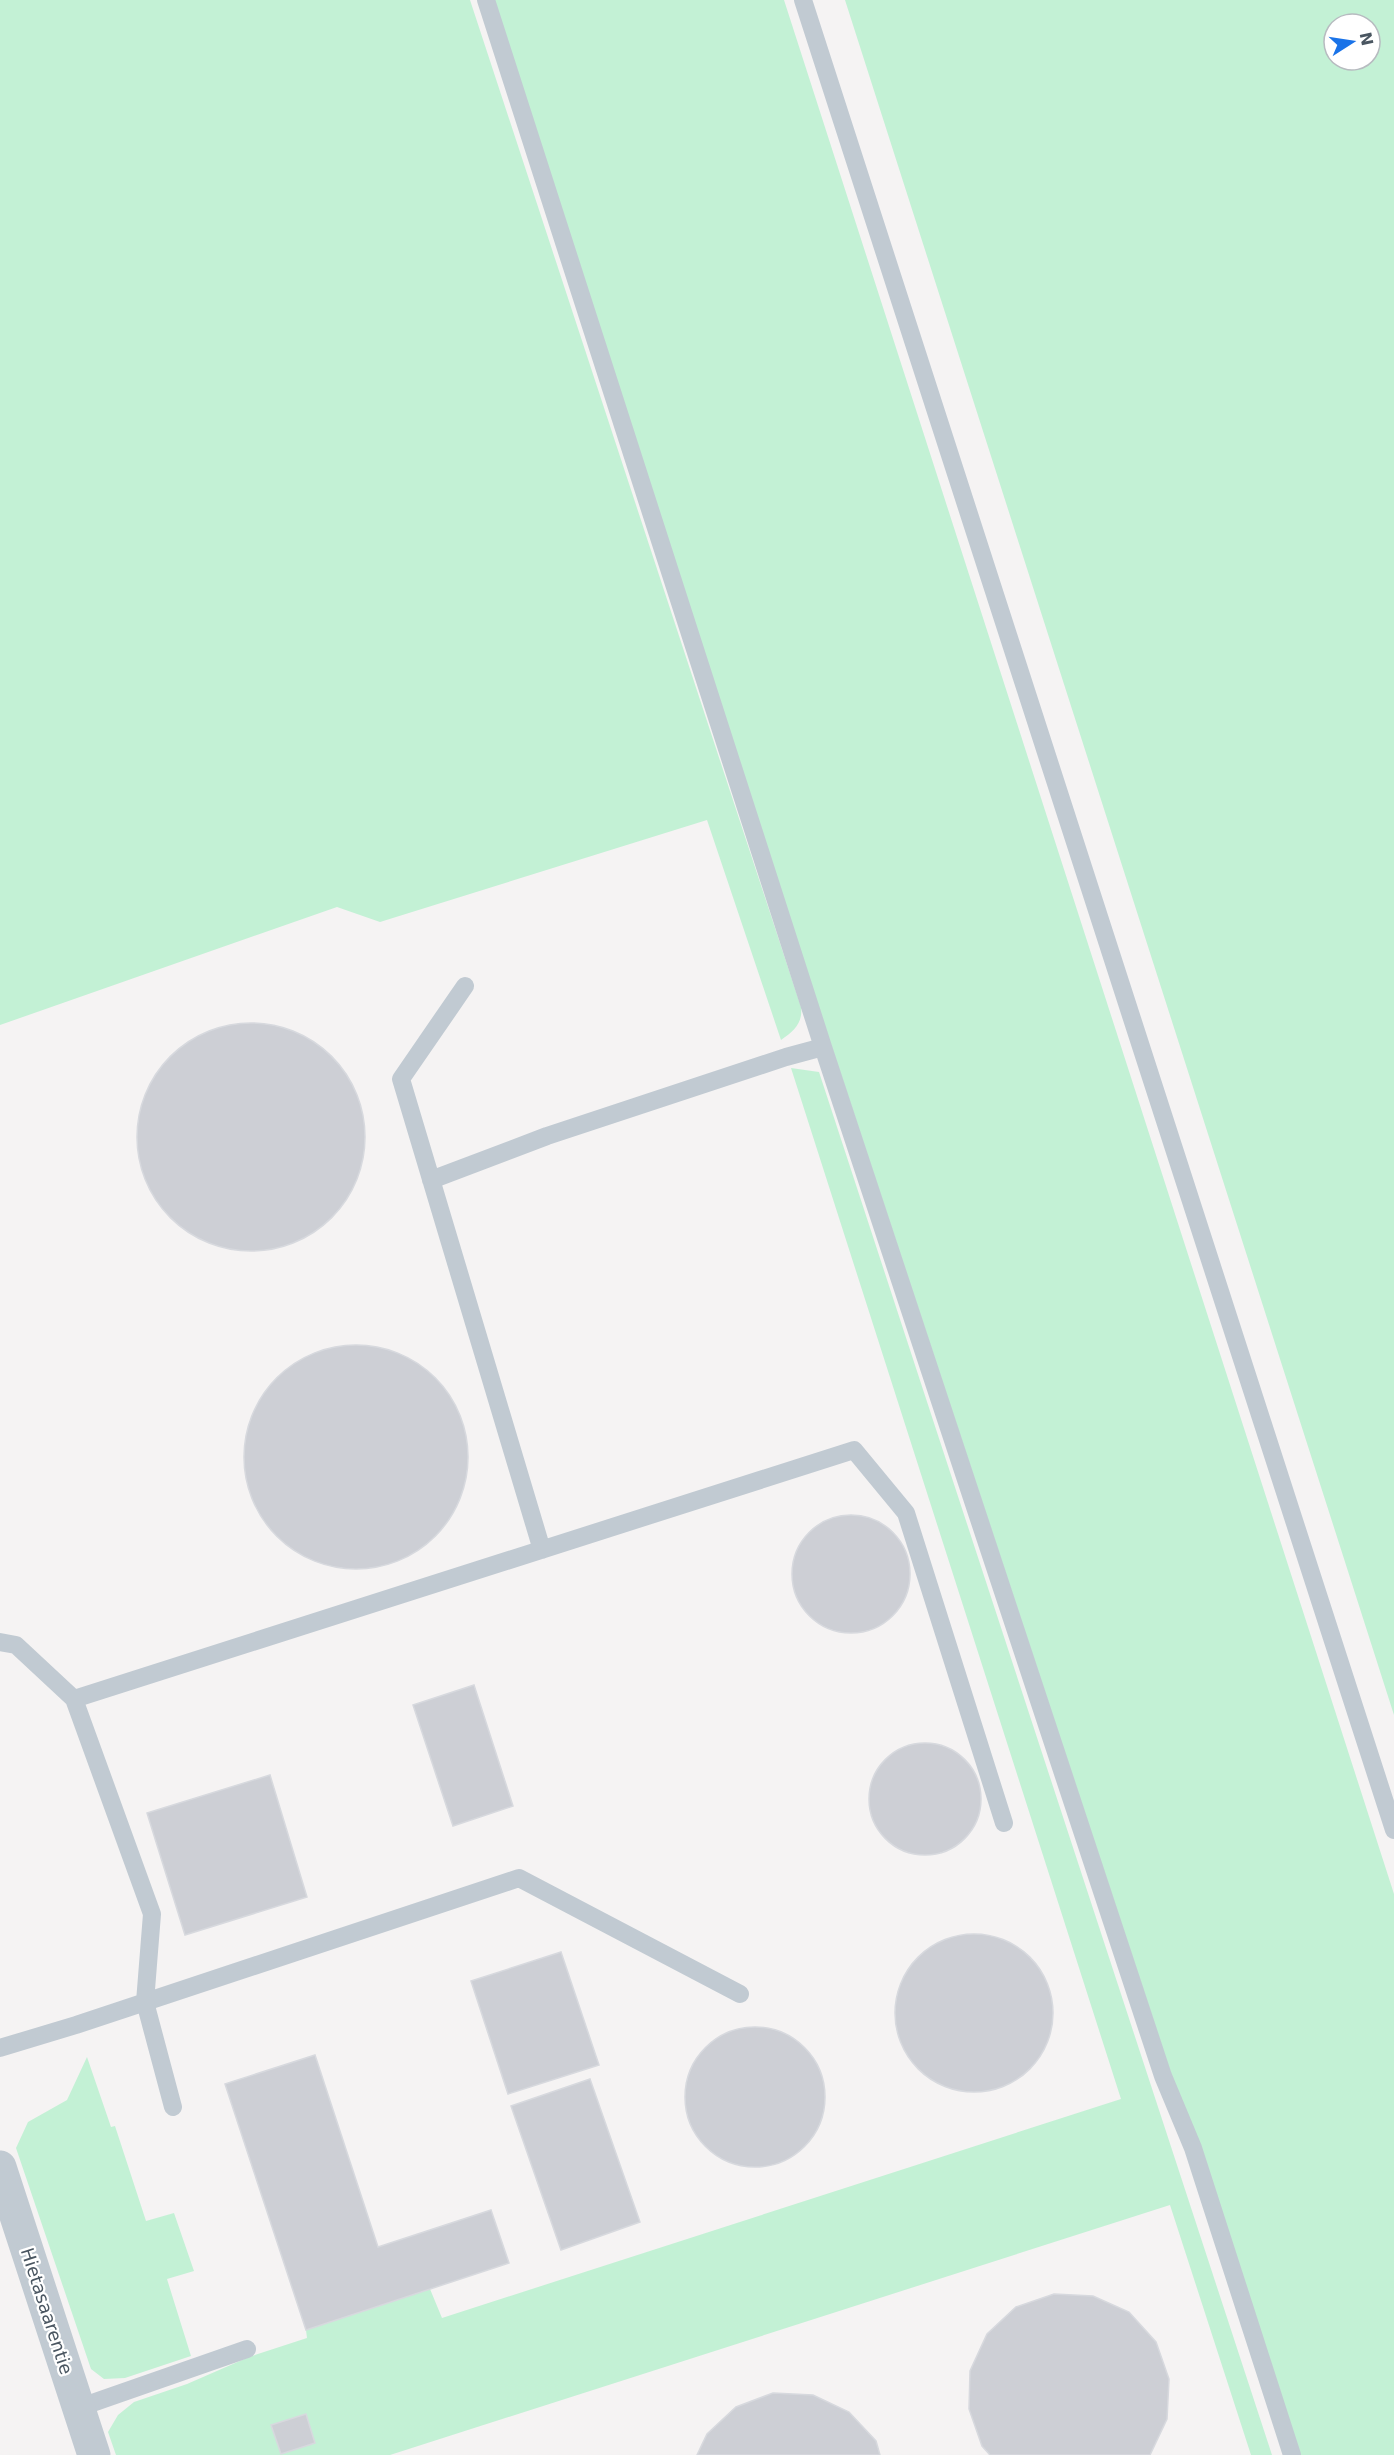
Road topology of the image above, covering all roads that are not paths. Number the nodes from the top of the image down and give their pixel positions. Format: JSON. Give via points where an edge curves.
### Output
{"nodes":[{"id":1,"x":486,"y":0,"type":"edge"},
{"id":2,"x":803,"y":0,"type":"edge"},
{"id":3,"x":465,"y":986,"type":"dead end"},
{"id":4,"x":823,"y":1047,"type":"junction"},
{"id":5,"x":431,"y":1180,"type":"junction"},
{"id":6,"x":542,"y":1550,"type":"junction"},
{"id":7,"x":0,"y":1642,"type":"edge"},
{"id":8,"x":74,"y":1699,"type":"junction"},
{"id":9,"x":1004,"y":1823,"type":"dead end"},
{"id":10,"x":1394,"y":1830,"type":"edge"},
{"id":11,"x":740,"y":1994,"type":"dead end"},
{"id":12,"x":145,"y":2002,"type":"junction"},
{"id":13,"x":0,"y":2048,"type":"edge"},
{"id":14,"x":173,"y":2107,"type":"dead end"},
{"id":15,"x":0,"y":2167,"type":"edge"},
{"id":16,"x":247,"y":2349,"type":"dead end"},
{"id":17,"x":78,"y":2408,"type":"junction"},
{"id":18,"x":94,"y":2455,"type":"edge"},
{"id":19,"x":1292,"y":2455,"type":"edge"}],
"edges":[{"from":1,"to":4,"type":"lane"},
{"from":2,"to":10,"type":"lane"},
{"from":3,"to":5,"type":"lane","via":[[401,1079]]},
{"from":4,"to":5,"type":"lane","via":[[547,1136]]},
{"from":4,"to":19,"type":"lane","via":[[1163,2076],[1193,2148]]},
{"from":5,"to":6,"type":"lane"},
{"from":6,"to":8,"type":"lane"},
{"from":6,"to":9,"type":"lane","via":[[854,1450],[906,1513]]},
{"from":7,"to":8,"type":"lane","via":[[15,1645]]},
{"from":8,"to":12,"type":"lane","via":[[152,1914]]},
{"from":11,"to":12,"type":"lane","via":[[519,1878]]},
{"from":12,"to":13,"type":"lane"},
{"from":12,"to":14,"type":"lane"},
{"from":15,"to":17,"type":"street","name":"Hietasaarentie"},
{"from":16,"to":17,"type":"lane"},
{"from":17,"to":18,"type":"street","name":"Hietasaarentie"}]}
